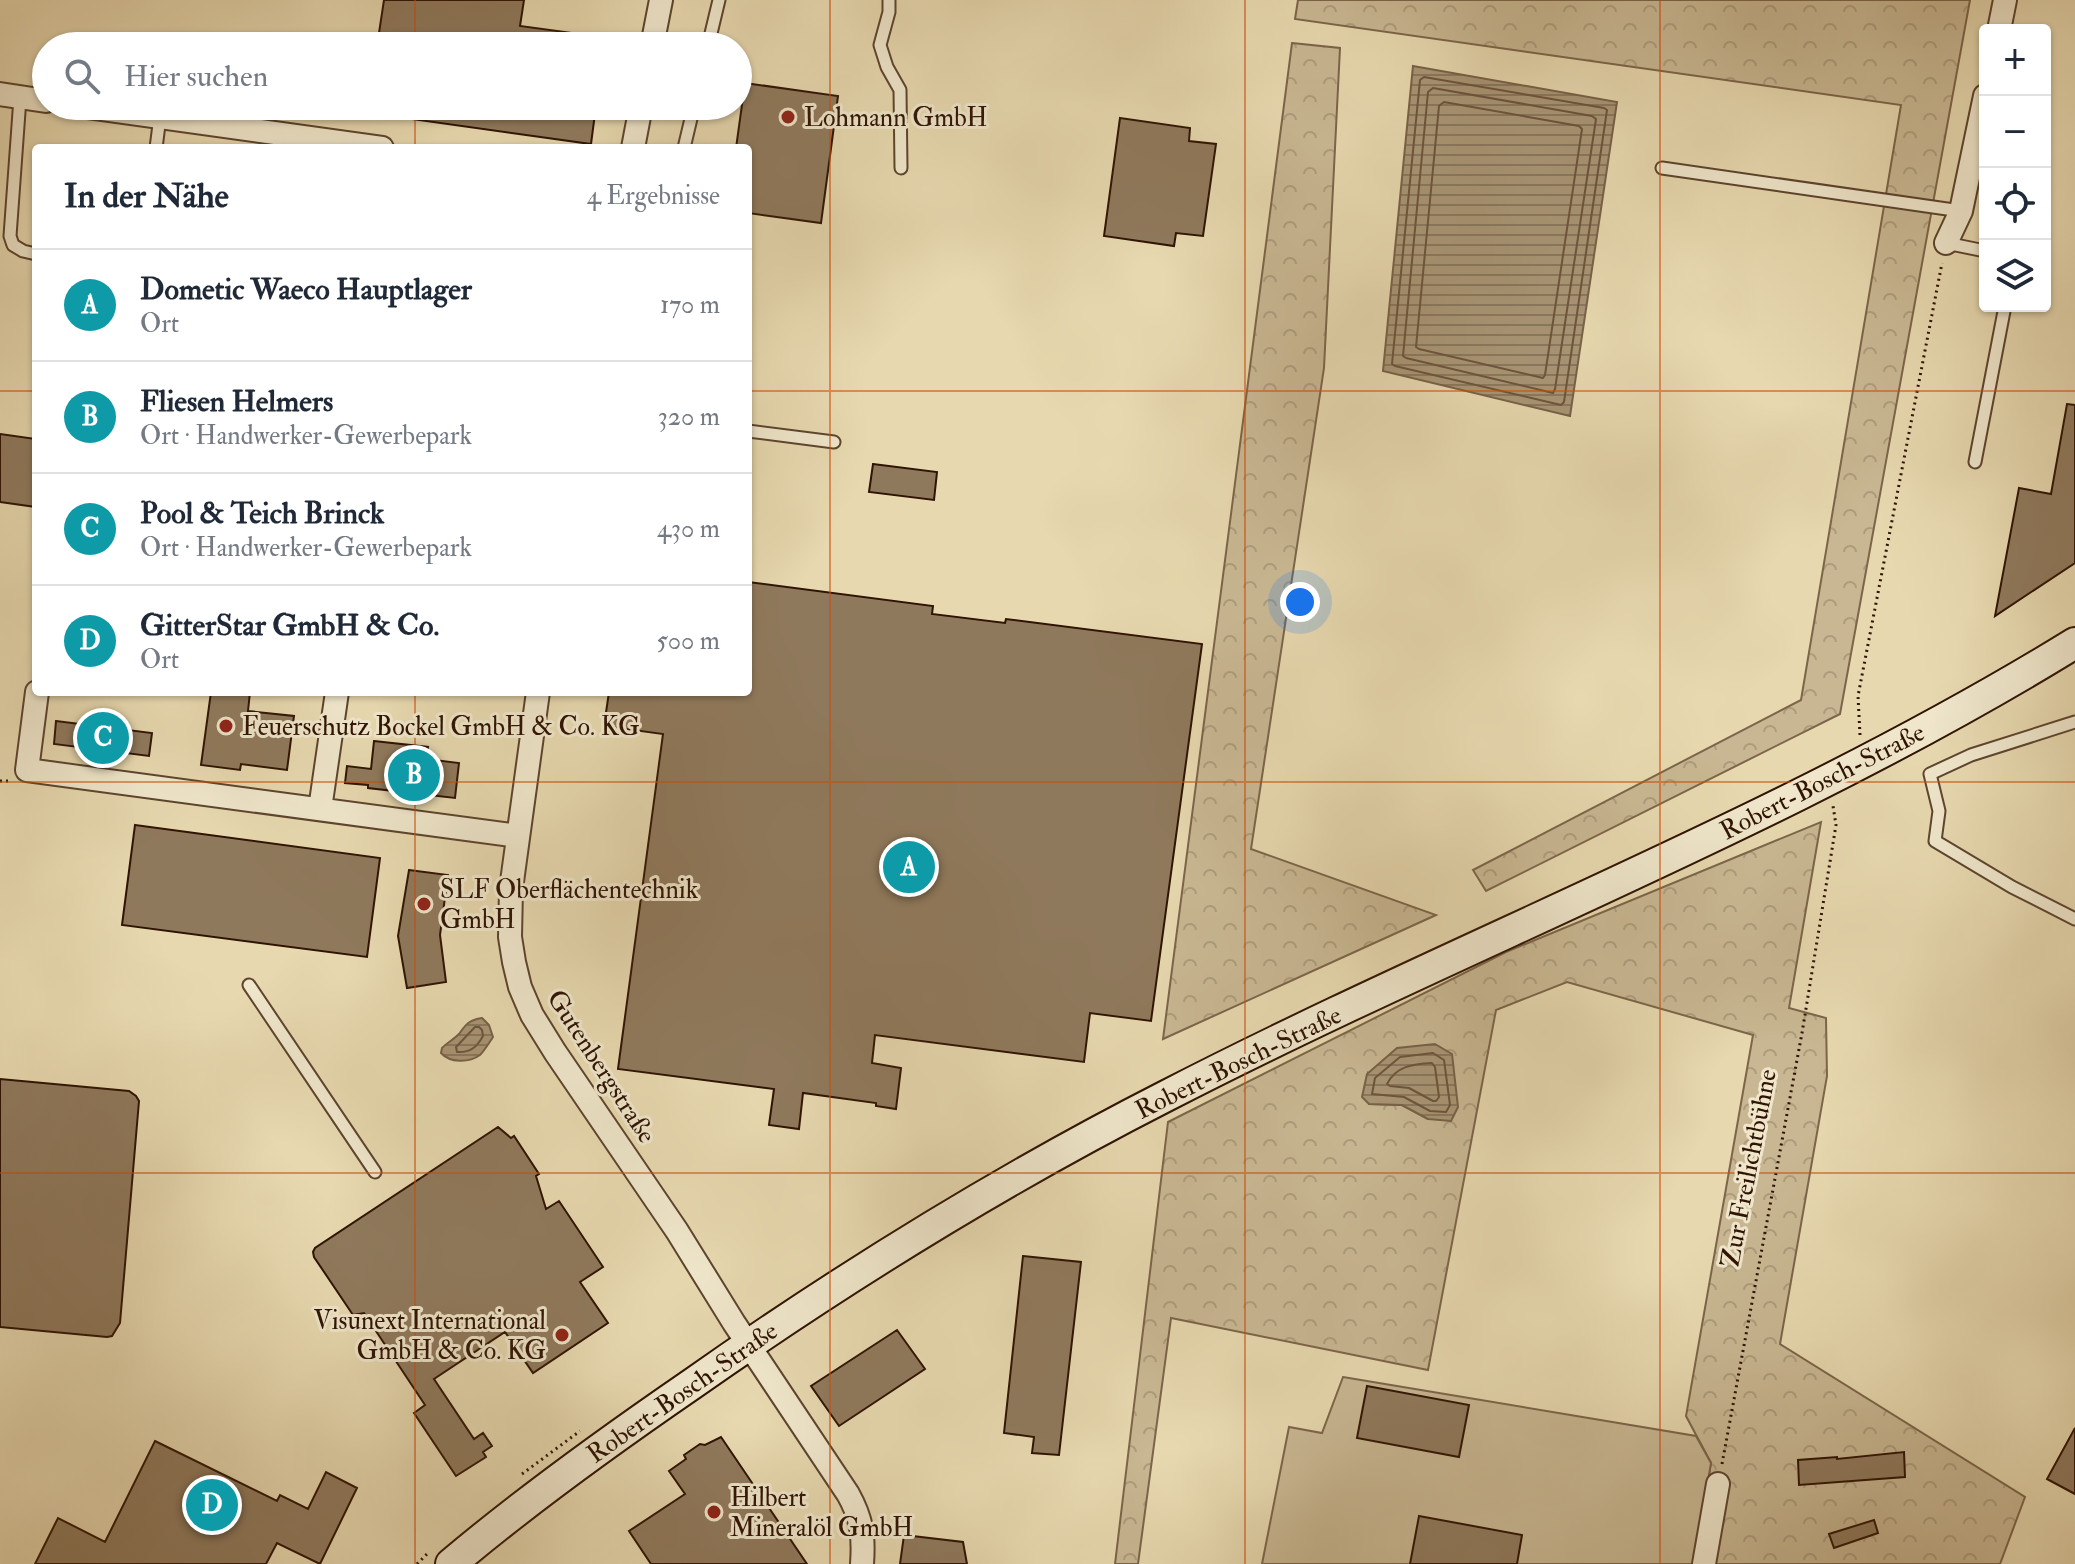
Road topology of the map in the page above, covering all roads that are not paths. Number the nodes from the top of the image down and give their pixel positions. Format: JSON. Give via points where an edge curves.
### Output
{"nodes":[{"id":1,"x":661,"y":0,"type":"edge"},
{"id":2,"x":719,"y":0,"type":"edge"},
{"id":3,"x":889,"y":0,"type":"edge"},
{"id":4,"x":2005,"y":0,"type":"edge"},
{"id":5,"x":2000,"y":24,"type":"edge"},
{"id":6,"x":655,"y":32,"type":"edge"},
{"id":7,"x":711,"y":32,"type":"edge"},
{"id":8,"x":10,"y":96,"type":"edge"},
{"id":9,"x":32,"y":99,"type":"edge"},
{"id":10,"x":160,"y":120,"type":"edge"},
{"id":11,"x":181,"y":120,"type":"edge"},
{"id":12,"x":638,"y":120,"type":"edge"},
{"id":13,"x":691,"y":120,"type":"edge"},
{"id":14,"x":1979,"y":125,"type":"edge"},
{"id":15,"x":157,"y":144,"type":"edge"},
{"id":16,"x":353,"y":144,"type":"edge"},
{"id":17,"x":634,"y":144,"type":"edge"},
{"id":18,"x":685,"y":144,"type":"edge"},
{"id":19,"x":901,"y":168,"type":"dead end"},
{"id":20,"x":1662,"y":168,"type":"dead end"},
{"id":21,"x":1961,"y":211,"type":"junction"},
{"id":22,"x":1946,"y":243,"type":"joint"},
{"id":23,"x":1979,"y":250,"type":"edge"},
{"id":24,"x":32,"y":253,"type":"edge"},
{"id":25,"x":2004,"y":312,"type":"edge"},
{"id":26,"x":752,"y":432,"type":"edge"},
{"id":27,"x":834,"y":442,"type":"dead end"},
{"id":28,"x":1975,"y":462,"type":"dead end"},
{"id":29,"x":2075,"y":643,"type":"edge"},
{"id":30,"x":36,"y":696,"type":"edge"},
{"id":31,"x":336,"y":696,"type":"edge"},
{"id":32,"x":537,"y":696,"type":"edge"},
{"id":33,"x":2075,"y":722,"type":"edge"},
{"id":34,"x":320,"y":809,"type":"junction"},
{"id":35,"x":518,"y":836,"type":"junction"},
{"id":36,"x":2075,"y":919,"type":"edge"},
{"id":37,"x":249,"y":985,"type":"dead end"},
{"id":38,"x":375,"y":1172,"type":"dead end"},
{"id":39,"x":749,"y":1344,"type":"junction"},
{"id":40,"x":1718,"y":1484,"type":"road end"},
{"id":41,"x":451,"y":1564,"type":"edge"},
{"id":42,"x":862,"y":1564,"type":"edge"},
{"id":43,"x":1704,"y":1564,"type":"edge"}],
"edges":[{"from":1,"to":6,"type":"street"},
{"from":2,"to":7,"type":"lane"},
{"from":3,"to":19,"type":"lane","via":[[880,45],[900,90]]},
{"from":4,"to":5,"type":"street"},
{"from":8,"to":9,"type":"street"},
{"from":8,"to":24,"type":"lane","via":[[10,236],[13,245]]},
{"from":10,"to":15,"type":"lane"},
{"from":11,"to":16,"type":"street"},
{"from":12,"to":17,"type":"street"},
{"from":13,"to":18,"type":"lane"},
{"from":14,"to":21,"type":"street"},
{"from":20,"to":21,"type":"lane"},
{"from":21,"to":22,"type":"street"},
{"from":22,"to":23,"type":"lane"},
{"from":25,"to":28,"type":"lane"},
{"from":26,"to":27,"type":"lane"},
{"from":29,"to":39,"type":"street","name":"Robert-Bosch-Straße","via":[[1825,783],[1164,1096],[937,1223]]},
{"from":30,"to":34,"type":"street","via":[[27,770]]},
{"from":31,"to":34,"type":"street"},
{"from":32,"to":35,"type":"street","name":"Gutenbergstraße"},
{"from":33,"to":36,"type":"lane","via":[[1971,755],[1930,774],[1939,811],[1935,841]]},
{"from":34,"to":35,"type":"street"},
{"from":35,"to":39,"type":"street","name":"Gutenbergstraße","via":[[510,937],[532,1015]]},
{"from":37,"to":38,"type":"lane"},
{"from":39,"to":41,"type":"street","name":"Robert-Bosch-Straße","via":[[596,1451]]},
{"from":39,"to":42,"type":"street","name":"Gutenbergstraße","via":[[858,1512]]},
{"from":40,"to":43,"type":"street"}]}
